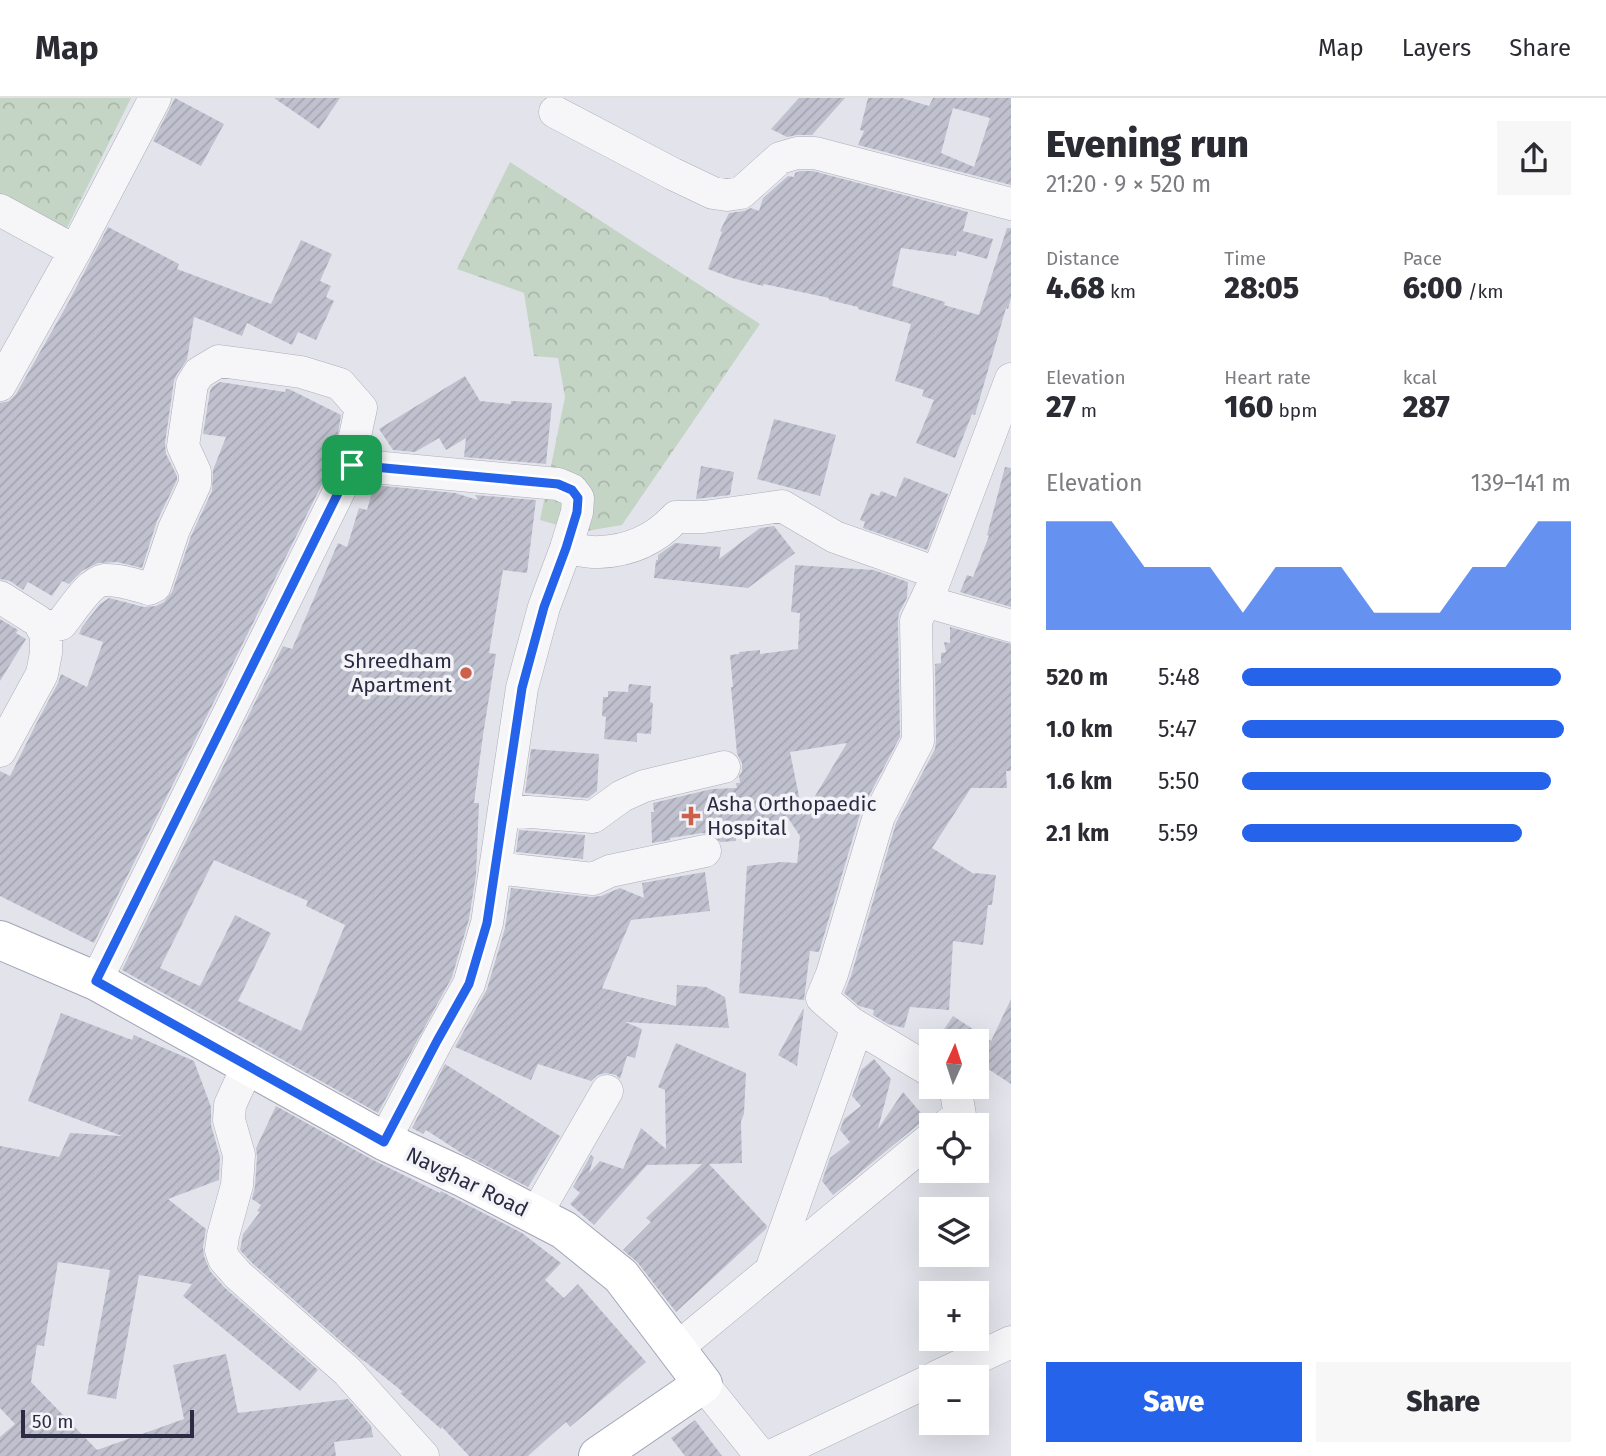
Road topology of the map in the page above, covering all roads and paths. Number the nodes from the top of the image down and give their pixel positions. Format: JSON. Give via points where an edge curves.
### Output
{"nodes":[{"id":1,"x":155,"y":98,"type":"edge"},
{"id":2,"x":555,"y":112,"type":"dead end"},
{"id":3,"x":1011,"y":204,"type":"edge"},
{"id":4,"x":0,"y":210,"type":"edge"},
{"id":5,"x":75,"y":251,"type":"junction"},
{"id":6,"x":1011,"y":379,"type":"edge"},
{"id":7,"x":0,"y":385,"type":"edge"},
{"id":8,"x":352,"y":465,"type":"junction"},
{"id":9,"x":566,"y":548,"type":"junction"},
{"id":10,"x":937,"y":573,"type":"junction"},
{"id":11,"x":0,"y":597,"type":"edge"},
{"id":12,"x":942,"y":606,"type":"dead end"},
{"id":13,"x":1011,"y":626,"type":"edge"},
{"id":14,"x":42,"y":628,"type":"junction"},
{"id":15,"x":0,"y":751,"type":"edge"},
{"id":16,"x":724,"y":767,"type":"dead end"},
{"id":17,"x":503,"y":810,"type":"junction"},
{"id":18,"x":705,"y":851,"type":"dead end"},
{"id":19,"x":495,"y":869,"type":"junction"},
{"id":20,"x":0,"y":940,"type":"edge"},
{"id":21,"x":96,"y":981,"type":"junction"},
{"id":22,"x":857,"y":1027,"type":"junction"},
{"id":23,"x":919,"y":1064,"type":"edge"},
{"id":24,"x":248,"y":1065,"type":"junction"},
{"id":25,"x":607,"y":1091,"type":"dead end"},
{"id":26,"x":384,"y":1142,"type":"junction"},
{"id":27,"x":919,"y":1148,"type":"edge"},
{"id":28,"x":535,"y":1216,"type":"junction"},
{"id":29,"x":771,"y":1271,"type":"junction"},
{"id":30,"x":1011,"y":1342,"type":"edge"},
{"id":31,"x":676,"y":1349,"type":"junction"},
{"id":32,"x":962,"y":1365,"type":"edge"},
{"id":33,"x":703,"y":1384,"type":"junction"},
{"id":34,"x":919,"y":1386,"type":"edge"},
{"id":35,"x":423,"y":1456,"type":"edge"},
{"id":36,"x":598,"y":1456,"type":"edge"},
{"id":37,"x":761,"y":1456,"type":"edge"},
{"id":38,"x":771,"y":1456,"type":"edge"}],
"edges":[{"from":1,"to":5,"type":"street"},
{"from":2,"to":3,"type":"street","via":[[713,193],[741,193],[780,158],[815,153]]},
{"from":4,"to":5,"type":"street"},
{"from":5,"to":7,"type":"street"},
{"from":6,"to":10,"type":"street"},
{"from":8,"to":9,"type":"street","via":[[558,484],[578,498]]},
{"from":8,"to":14,"type":"street","via":[[361,408],[340,384],[301,372],[219,361],[209,366],[192,384],[183,446],[195,472],[195,484],[155,586],[149,589],[101,580],[61,624]]},
{"from":8,"to":21,"type":"street"},
{"from":9,"to":10,"type":"street","via":[[597,553],[626,548],[651,539],[676,517],[782,506],[835,537]]},
{"from":9,"to":17,"type":"street","via":[[522,688]]},
{"from":10,"to":22,"type":"street","via":[[916,621],[918,741],[879,816],[822,998]]},
{"from":11,"to":14,"type":"street"},
{"from":12,"to":13,"type":"street"},
{"from":14,"to":15,"type":"street","via":[[46,653],[42,674]]},
{"from":16,"to":17,"type":"street","via":[[644,786],[593,817]]},
{"from":17,"to":19,"type":"street"},
{"from":18,"to":19,"type":"street","via":[[610,871],[593,879]]},
{"from":19,"to":26,"type":"street","via":[[487,923],[469,984]]},
{"from":20,"to":21,"type":"main road","name":"Navghar Road"},
{"from":21,"to":24,"type":"main road","name":"Navghar Road"},
{"from":22,"to":23,"type":"street"},
{"from":22,"to":29,"type":"street"},
{"from":24,"to":26,"type":"main road","name":"Navghar Road"},
{"from":24,"to":35,"type":"street","via":[[230,1105],[229,1120],[239,1155],[237,1185],[223,1236],[224,1259],[347,1371]]},
{"from":25,"to":28,"type":"street"},
{"from":26,"to":28,"type":"main road","name":"Navghar Road"},
{"from":27,"to":29,"type":"street"},
{"from":28,"to":31,"type":"main road","name":"Navghar Road","via":[[564,1230],[621,1276]]},
{"from":29,"to":31,"type":"street"},
{"from":30,"to":32,"type":"street"},
{"from":31,"to":33,"type":"main road","name":"Navghar Road"},
{"from":33,"to":36,"type":"main road"},
{"from":33,"to":37,"type":"street"},
{"from":34,"to":38,"type":"street"}]}
